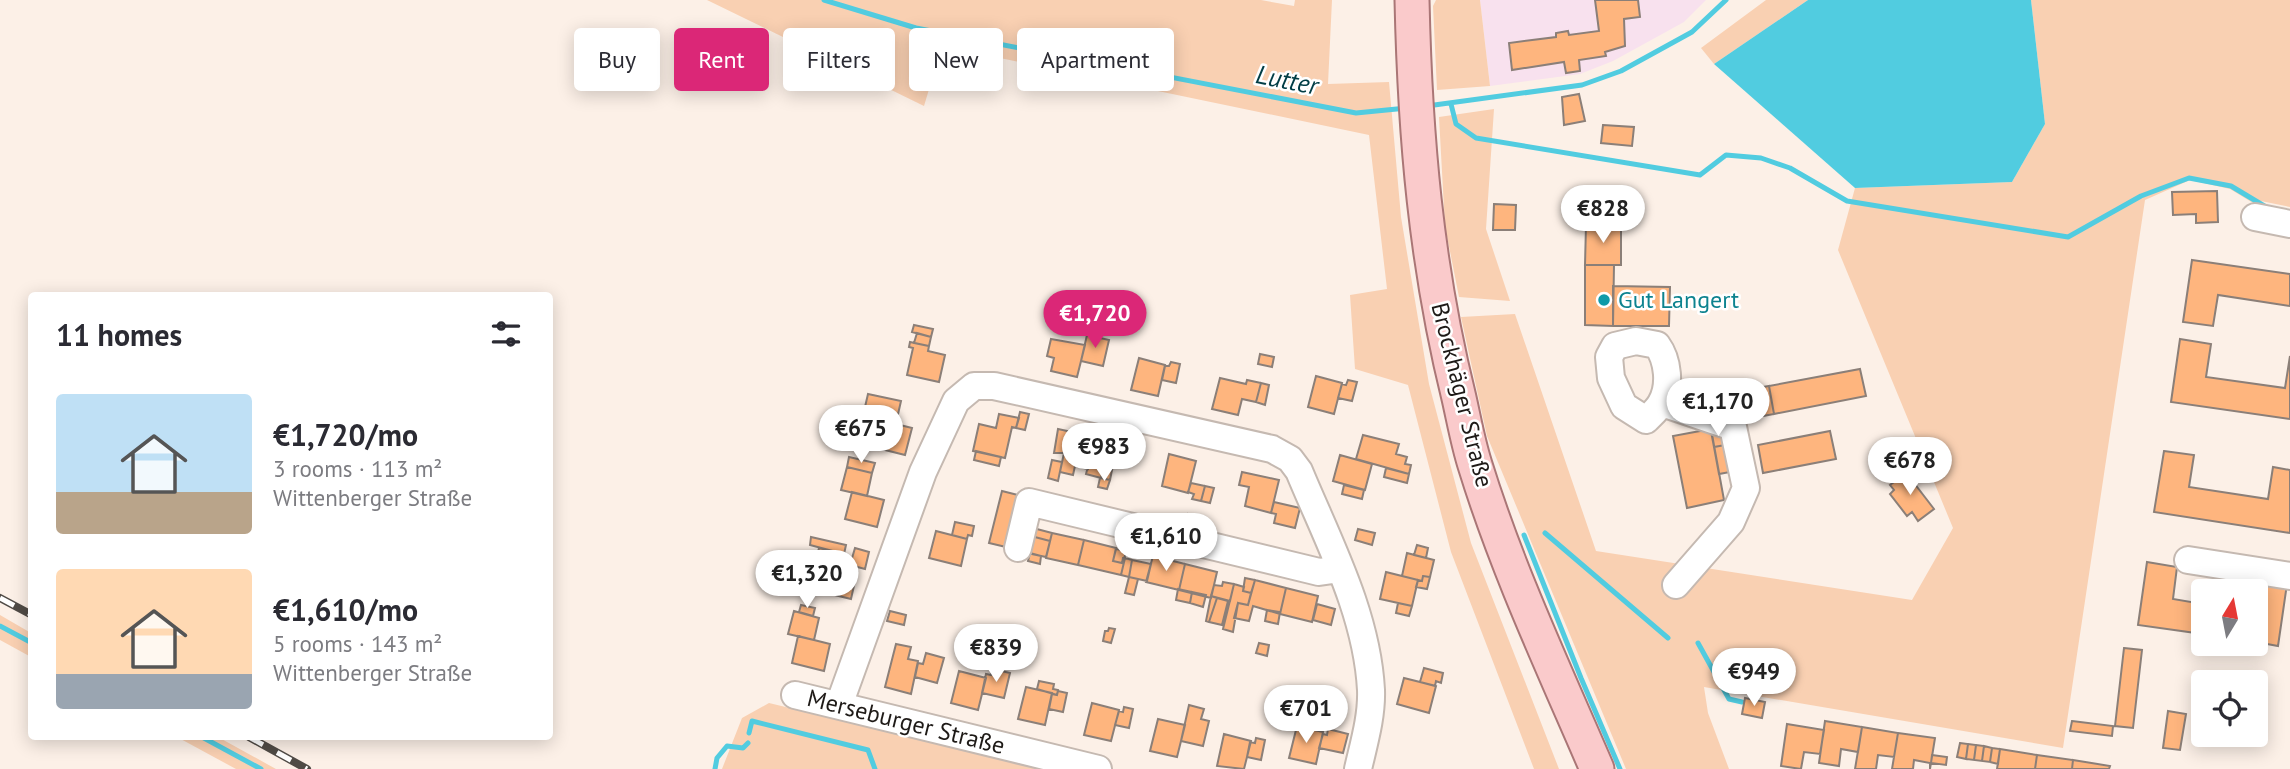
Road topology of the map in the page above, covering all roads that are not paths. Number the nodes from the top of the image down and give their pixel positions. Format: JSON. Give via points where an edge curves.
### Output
{"nodes":[{"id":1,"x":1412,"y":0,"type":"edge"},
{"id":2,"x":2255,"y":217,"type":"dead end"},
{"id":3,"x":2290,"y":224,"type":"edge"},
{"id":4,"x":1662,"y":403,"type":"dead end"},
{"id":5,"x":1018,"y":548,"type":"dead end"},
{"id":6,"x":2188,"y":560,"type":"dead end"},
{"id":7,"x":1340,"y":569,"type":"junction"},
{"id":8,"x":2290,"y":576,"type":"edge"},
{"id":9,"x":1676,"y":585,"type":"dead end"},
{"id":10,"x":795,"y":695,"type":"dead end"},
{"id":11,"x":839,"y":705,"type":"junction"},
{"id":12,"x":1098,"y":769,"type":"edge"},
{"id":13,"x":1358,"y":769,"type":"edge"},
{"id":14,"x":1597,"y":769,"type":"edge"}],
"edges":[{"from":1,"to":14,"type":"main road","name":"Brockhäger Straße","via":[[1418,153],[1439,309],[1475,464],[1519,587]]},
{"from":2,"to":3,"type":"street"},
{"from":4,"to":9,"type":"street","via":[[1733,427],[1746,488],[1731,522]]},
{"from":5,"to":7,"type":"street","via":[[1029,502],[1319,572]]},
{"from":6,"to":8,"type":"street"},
{"from":7,"to":11,"type":"street","via":[[1299,471],[1290,459],[1272,449],[994,386],[974,386],[956,401],[923,472]]},
{"from":7,"to":13,"type":"street","via":[[1355,605],[1371,692]]},
{"from":10,"to":11,"type":"street","name":"Merseburger Straße"},
{"from":11,"to":12,"type":"street","name":"Merseburger Straße"}]}
